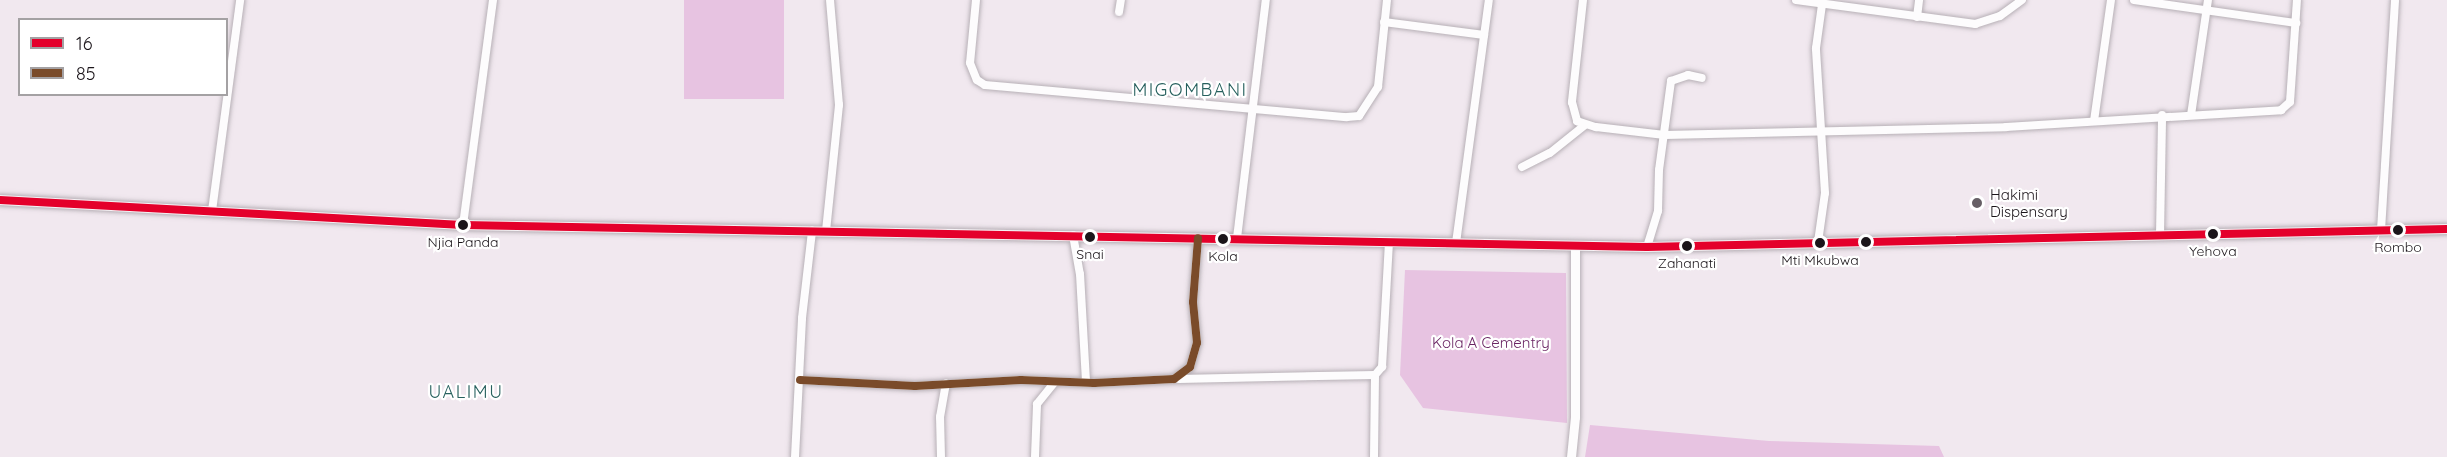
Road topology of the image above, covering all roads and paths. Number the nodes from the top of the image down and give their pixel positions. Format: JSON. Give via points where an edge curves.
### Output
{"nodes":[{"id":1,"x":240,"y":0,"type":"edge"},
{"id":2,"x":493,"y":0,"type":"edge"},
{"id":3,"x":830,"y":0,"type":"edge"},
{"id":4,"x":976,"y":0,"type":"edge"},
{"id":5,"x":1121,"y":0,"type":"edge"},
{"id":6,"x":1266,"y":0,"type":"edge"},
{"id":7,"x":1387,"y":0,"type":"edge"},
{"id":8,"x":1489,"y":0,"type":"edge"},
{"id":9,"x":1583,"y":0,"type":"edge"},
{"id":10,"x":1796,"y":0,"type":"edge"},
{"id":11,"x":1919,"y":0,"type":"edge"},
{"id":12,"x":2111,"y":0,"type":"edge"},
{"id":13,"x":2134,"y":0,"type":"edge"},
{"id":14,"x":2208,"y":0,"type":"edge"},
{"id":15,"x":2297,"y":0,"type":"edge"},
{"id":16,"x":2395,"y":0,"type":"edge"},
{"id":17,"x":2020,"y":1,"type":"edge"},
{"id":18,"x":1822,"y":5,"type":"junction"},
{"id":19,"x":2205,"y":9,"type":"junction"},
{"id":20,"x":1119,"y":12,"type":"dead end"},
{"id":21,"x":1917,"y":17,"type":"junction"},
{"id":22,"x":1384,"y":22,"type":"junction"},
{"id":23,"x":2296,"y":23,"type":"junction"},
{"id":24,"x":1484,"y":34,"type":"junction"},
{"id":25,"x":1701,"y":78,"type":"dead end"},
{"id":26,"x":228,"y":90,"type":"edge"},
{"id":27,"x":227,"y":96,"type":"edge"},
{"id":28,"x":1253,"y":112,"type":"junction"},
{"id":29,"x":2162,"y":116,"type":"junction"},
{"id":30,"x":2191,"y":116,"type":"junction"},
{"id":31,"x":2094,"y":121,"type":"junction"},
{"id":32,"x":1585,"y":125,"type":"junction"},
{"id":33,"x":1822,"y":130,"type":"junction"},
{"id":34,"x":1665,"y":135,"type":"junction"},
{"id":35,"x":1522,"y":167,"type":"dead end"},
{"id":36,"x":0,"y":200,"type":"edge"},
{"id":37,"x":212,"y":211,"type":"junction"},
{"id":38,"x":463,"y":225,"type":"junction"},
{"id":39,"x":2447,"y":229,"type":"edge"},
{"id":40,"x":2380,"y":230,"type":"junction"},
{"id":41,"x":812,"y":231,"type":"junction"},
{"id":42,"x":826,"y":231,"type":"junction"},
{"id":43,"x":1073,"y":235,"type":"junction"},
{"id":44,"x":2160,"y":235,"type":"junction"},
{"id":45,"x":1198,"y":238,"type":"junction"},
{"id":46,"x":1237,"y":238,"type":"junction"},
{"id":47,"x":1389,"y":241,"type":"junction"},
{"id":48,"x":1818,"y":242,"type":"junction"},
{"id":49,"x":1456,"y":243,"type":"junction"},
{"id":50,"x":1575,"y":245,"type":"junction"},
{"id":51,"x":1647,"y":247,"type":"junction"},
{"id":52,"x":1375,"y":375,"type":"junction"},
{"id":53,"x":1174,"y":379,"type":"junction"},
{"id":54,"x":800,"y":380,"type":"junction"},
{"id":55,"x":1086,"y":382,"type":"junction"},
{"id":56,"x":1054,"y":383,"type":"junction"},
{"id":57,"x":946,"y":384,"type":"junction"},
{"id":58,"x":795,"y":457,"type":"edge"},
{"id":59,"x":941,"y":457,"type":"edge"},
{"id":60,"x":1035,"y":457,"type":"edge"},
{"id":61,"x":1374,"y":457,"type":"edge"},
{"id":62,"x":1571,"y":457,"type":"edge"}],
"edges":[{"from":1,"to":26,"type":"street"},
{"from":2,"to":38,"type":"street"},
{"from":3,"to":42,"type":"street","via":[[839,105]]},
{"from":4,"to":28,"type":"street","via":[[970,63],[981,84]]},
{"from":5,"to":20,"type":"street"},
{"from":6,"to":28,"type":"street"},
{"from":7,"to":22,"type":"street"},
{"from":8,"to":24,"type":"street"},
{"from":9,"to":32,"type":"street","via":[[1572,112]]},
{"from":10,"to":18,"type":"street"},
{"from":11,"to":21,"type":"street"},
{"from":12,"to":31,"type":"street"},
{"from":13,"to":19,"type":"street"},
{"from":14,"to":19,"type":"street"},
{"from":15,"to":23,"type":"street"},
{"from":16,"to":40,"type":"street"},
{"from":17,"to":21,"type":"street","via":[[1988,21],[1975,24]]},
{"from":18,"to":21,"type":"street"},
{"from":18,"to":33,"type":"street","via":[[1816,48]]},
{"from":19,"to":23,"type":"street"},
{"from":19,"to":30,"type":"street"},
{"from":22,"to":24,"type":"street"},
{"from":22,"to":28,"type":"street","via":[[1378,87],[1359,116]]},
{"from":23,"to":30,"type":"street","via":[[2290,102],[2281,110]]},
{"from":24,"to":49,"type":"street"},
{"from":25,"to":34,"type":"street","via":[[1688,75],[1671,81]]},
{"from":27,"to":37,"type":"street"},
{"from":28,"to":46,"type":"street"},
{"from":29,"to":30,"type":"street"},
{"from":29,"to":31,"type":"street"},
{"from":29,"to":44,"type":"street"},
{"from":31,"to":33,"type":"street","via":[[2006,127]]},
{"from":32,"to":34,"type":"street"},
{"from":32,"to":35,"type":"street","via":[[1550,153]]},
{"from":33,"to":34,"type":"street"},
{"from":33,"to":48,"type":"street","via":[[1825,193]]},
{"from":34,"to":51,"type":"street","via":[[1658,211]]},
{"from":36,"to":37,"type":"main road"},
{"from":37,"to":38,"type":"main road"},
{"from":38,"to":41,"type":"main road"},
{"from":39,"to":40,"type":"main road"},
{"from":40,"to":44,"type":"main road"},
{"from":41,"to":42,"type":"main road"},
{"from":41,"to":54,"type":"street"},
{"from":42,"to":43,"type":"main road"},
{"from":43,"to":45,"type":"main road"},
{"from":43,"to":55,"type":"street"},
{"from":44,"to":48,"type":"main road"},
{"from":45,"to":46,"type":"main road"},
{"from":45,"to":53,"type":"street","via":[[1193,302],[1197,344],[1190,367]]},
{"from":46,"to":47,"type":"main road"},
{"from":47,"to":49,"type":"main road"},
{"from":47,"to":52,"type":"street","via":[[1382,366]]},
{"from":48,"to":51,"type":"main road"},
{"from":49,"to":50,"type":"main road"},
{"from":50,"to":51,"type":"main road"},
{"from":50,"to":62,"type":"street","via":[[1575,417]]},
{"from":52,"to":53,"type":"street"},
{"from":52,"to":61,"type":"street"},
{"from":53,"to":55,"type":"street"},
{"from":54,"to":57,"type":"street"},
{"from":54,"to":58,"type":"street"},
{"from":55,"to":56,"type":"street"},
{"from":56,"to":57,"type":"street","via":[[1021,380]]},
{"from":56,"to":60,"type":"street","via":[[1036,404]]},
{"from":57,"to":59,"type":"street","via":[[940,417]]}]}
